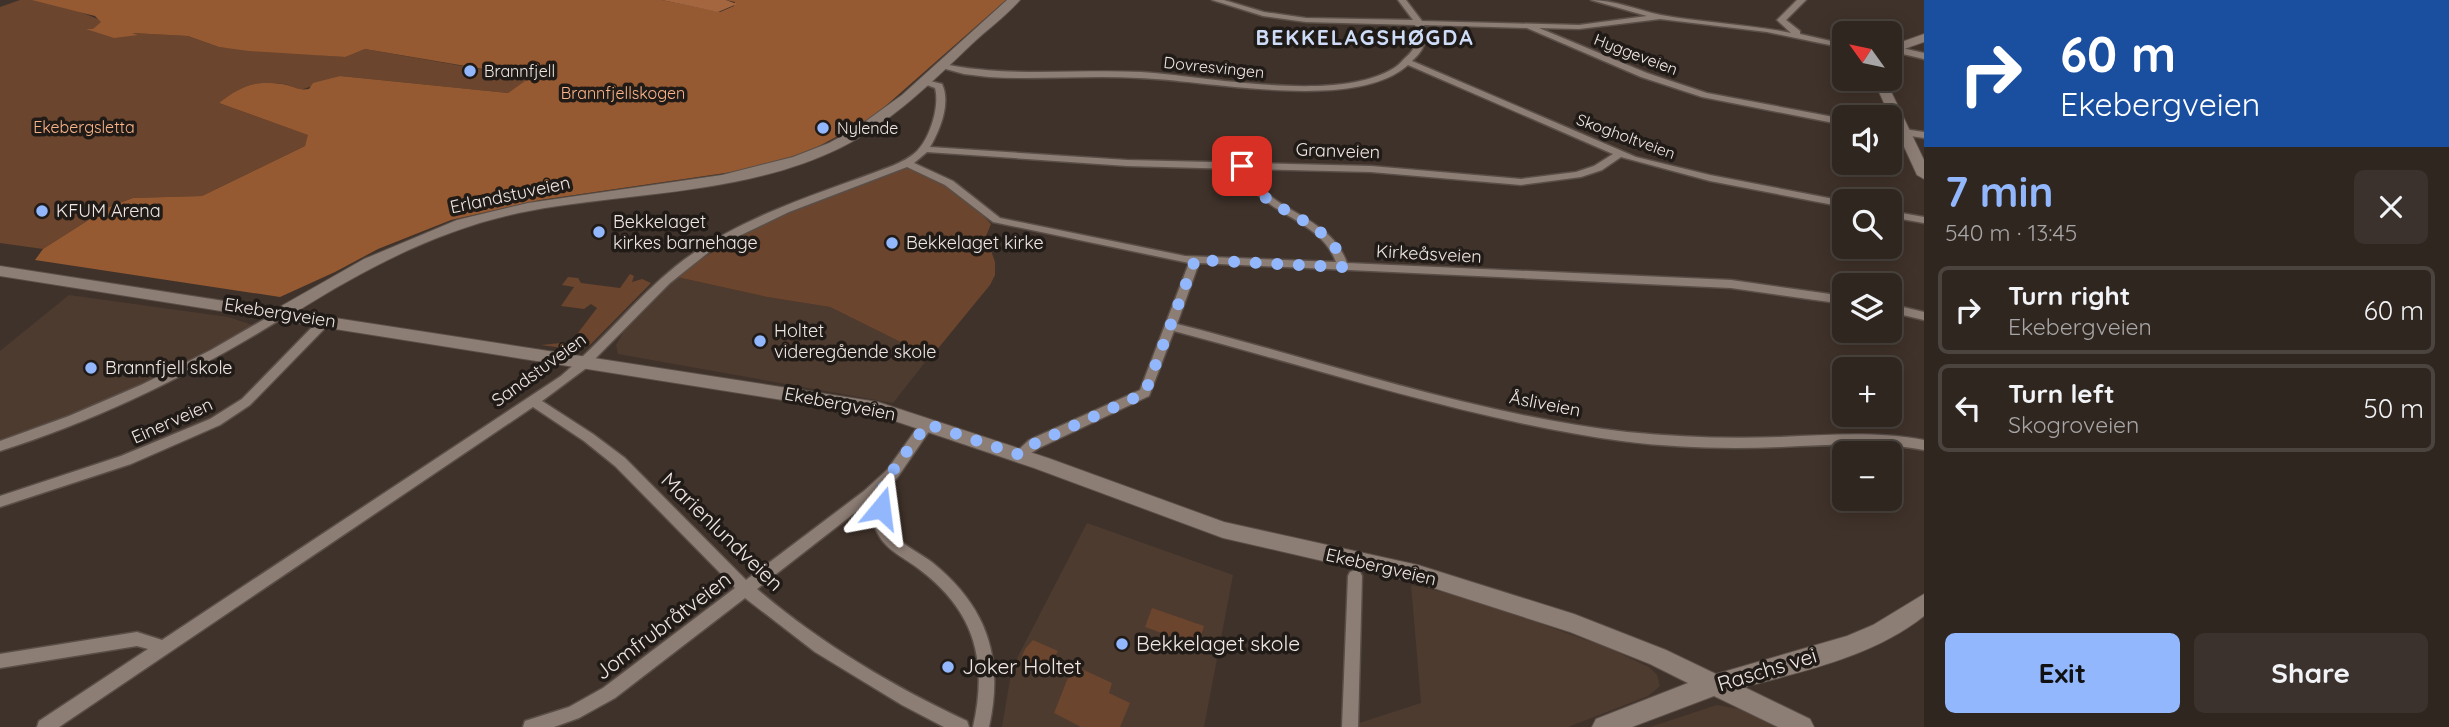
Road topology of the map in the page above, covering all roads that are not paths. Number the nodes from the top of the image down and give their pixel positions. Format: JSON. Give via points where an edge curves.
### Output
{"nodes":[{"id":1,"x":1014,"y":0,"type":"edge"},
{"id":2,"x":1216,"y":0,"type":"edge"},
{"id":3,"x":1402,"y":0,"type":"edge"},
{"id":4,"x":1595,"y":0,"type":"edge"},
{"id":5,"x":1802,"y":0,"type":"edge"},
{"id":6,"x":1660,"y":17,"type":"junction"},
{"id":7,"x":1419,"y":23,"type":"junction"},
{"id":8,"x":1526,"y":26,"type":"junction"},
{"id":9,"x":1800,"y":36,"type":"junction"},
{"id":10,"x":1924,"y":38,"type":"edge"},
{"id":11,"x":1832,"y":43,"type":"edge"},
{"id":12,"x":1902,"y":45,"type":"edge"},
{"id":13,"x":1902,"y":51,"type":"edge"},
{"id":14,"x":1924,"y":56,"type":"edge"},
{"id":15,"x":1408,"y":62,"type":"junction"},
{"id":16,"x":939,"y":66,"type":"junction"},
{"id":17,"x":925,"y":81,"type":"junction"},
{"id":18,"x":1832,"y":119,"type":"edge"},
{"id":19,"x":1902,"y":132,"type":"edge"},
{"id":20,"x":1924,"y":135,"type":"edge"},
{"id":21,"x":1902,"y":139,"type":"edge"},
{"id":22,"x":923,"y":149,"type":"junction"},
{"id":23,"x":1619,"y":154,"type":"junction"},
{"id":24,"x":907,"y":163,"type":"junction"},
{"id":25,"x":1242,"y":166,"type":"junction"},
{"id":26,"x":1924,"y":175,"type":"edge"},
{"id":27,"x":1832,"y":202,"type":"edge"},
{"id":28,"x":1902,"y":216,"type":"edge"},
{"id":29,"x":1924,"y":220,"type":"edge"},
{"id":30,"x":1195,"y":260,"type":"junction"},
{"id":31,"x":1343,"y":267,"type":"junction"},
{"id":32,"x":0,"y":271,"type":"edge"},
{"id":33,"x":1832,"y":298,"type":"edge"},
{"id":34,"x":1902,"y":311,"type":"edge"},
{"id":35,"x":282,"y":313,"type":"junction"},
{"id":36,"x":1924,"y":316,"type":"edge"},
{"id":37,"x":326,"y":320,"type":"junction"},
{"id":38,"x":1169,"y":326,"type":"junction"},
{"id":39,"x":587,"y":361,"type":"junction"},
{"id":40,"x":533,"y":401,"type":"junction"},
{"id":41,"x":927,"y":424,"type":"junction"},
{"id":42,"x":1924,"y":445,"type":"edge"},
{"id":43,"x":0,"y":446,"type":"edge"},
{"id":44,"x":1020,"y":455,"type":"junction"},
{"id":45,"x":883,"y":484,"type":"junction"},
{"id":46,"x":0,"y":502,"type":"edge"},
{"id":47,"x":1355,"y":576,"type":"dead end"},
{"id":48,"x":747,"y":590,"type":"junction"},
{"id":49,"x":1924,"y":603,"type":"edge"},
{"id":50,"x":164,"y":648,"type":"junction"},
{"id":51,"x":0,"y":661,"type":"edge"},
{"id":52,"x":1715,"y":685,"type":"junction"},
{"id":53,"x":45,"y":727,"type":"edge"},
{"id":54,"x":531,"y":727,"type":"edge"},
{"id":55,"x":961,"y":727,"type":"edge"},
{"id":56,"x":981,"y":727,"type":"edge"},
{"id":57,"x":1350,"y":727,"type":"edge"},
{"id":58,"x":1604,"y":727,"type":"edge"},
{"id":59,"x":1802,"y":727,"type":"edge"}],
"edges":[{"from":1,"to":16,"type":"street"},
{"from":2,"to":7,"type":"street","via":[[1286,18]]},
{"from":3,"to":7,"type":"street"},
{"from":4,"to":6,"type":"street"},
{"from":5,"to":9,"type":"street","via":[[1781,20]]},
{"from":6,"to":8,"type":"street","via":[[1594,27]]},
{"from":6,"to":9,"type":"street"},
{"from":7,"to":8,"type":"street"},
{"from":7,"to":15,"type":"street","via":[[1421,46]]},
{"from":8,"to":18,"type":"street","name":"Hyggeveien","via":[[1649,77]]},
{"from":9,"to":11,"type":"street"},
{"from":10,"to":12,"type":"street"},
{"from":13,"to":14,"type":"street"},
{"from":15,"to":16,"type":"street","name":"Dovresvingen","via":[[1364,82],[1305,89],[1163,76],[1004,74]]},
{"from":15,"to":23,"type":"street","name":"Skogholtveien"},
{"from":16,"to":17,"type":"street"},
{"from":17,"to":22,"type":"street","name":"Sandstuveien","via":[[943,92],[934,129]]},
{"from":17,"to":35,"type":"street","name":"Erlandstuveien","via":[[868,127],[800,160],[738,176],[545,204],[477,219],[383,255]]},
{"from":19,"to":20,"type":"street"},
{"from":21,"to":26,"type":"street"},
{"from":22,"to":24,"type":"street","name":"Sandstuveien"},
{"from":22,"to":25,"type":"street","name":"Granveien","via":[[1062,160]]},
{"from":23,"to":25,"type":"street","name":"Granveien","via":[[1577,175],[1521,182],[1371,169]]},
{"from":23,"to":27,"type":"street","name":"Skogholtveien","via":[[1671,170]]},
{"from":24,"to":30,"type":"street","name":"Kirkeåsveien","via":[[949,183],[997,220]]},
{"from":24,"to":39,"type":"street","name":"Sandstuveien","via":[[741,230],[698,256],[668,279]]},
{"from":25,"to":31,"type":"street","via":[[1255,187],[1324,235]]},
{"from":28,"to":29,"type":"street"},
{"from":30,"to":31,"type":"street","name":"Kirkeåsveien"},
{"from":30,"to":38,"type":"street"},
{"from":31,"to":33,"type":"street","name":"Kirkeåsveien","via":[[1731,284]]},
{"from":32,"to":35,"type":"street","name":"Ekebergveien"},
{"from":34,"to":36,"type":"street"},
{"from":35,"to":37,"type":"street","name":"Ekebergveien"},
{"from":35,"to":43,"type":"street","name":"Erlandstuveien","via":[[207,358],[131,395]]},
{"from":37,"to":39,"type":"street","name":"Ekebergveien"},
{"from":37,"to":46,"type":"street","name":"Einerveien","via":[[246,402],[215,422],[126,460]]},
{"from":38,"to":42,"type":"street","name":"Åsliveien","via":[[1511,416],[1588,430],[1708,442],[1839,437]]},
{"from":38,"to":44,"type":"street","via":[[1145,393],[1034,444]]},
{"from":39,"to":40,"type":"street","name":"Sandstuveien"},
{"from":39,"to":41,"type":"street","name":"Ekebergveien","via":[[867,407]]},
{"from":40,"to":48,"type":"street","name":"Marienlundveien","via":[[620,462]]},
{"from":40,"to":50,"type":"street","name":"Sandstuveien"},
{"from":41,"to":44,"type":"street","name":"Ekebergveien"},
{"from":41,"to":45,"type":"street","name":"Jomfrubråtveien"},
{"from":44,"to":52,"type":"street","name":"Ekebergveien","via":[[1223,530],[1394,568],[1500,599],[1633,646]]},
{"from":45,"to":48,"type":"street","name":"Jomfrubråtveien"},
{"from":45,"to":56,"type":"street","via":[[882,529],[954,590],[980,632],[987,685]]},
{"from":47,"to":57,"type":"street"},
{"from":48,"to":54,"type":"street","name":"Jomfrubråtveien","via":[[610,693],[573,713]]},
{"from":48,"to":55,"type":"street","name":"Marienlundveien","via":[[833,653]]},
{"from":49,"to":52,"type":"street","name":"Raschs vei","via":[[1877,634]]},
{"from":50,"to":51,"type":"street","via":[[136,639]]},
{"from":50,"to":53,"type":"street","name":"Sandstuveien"},
{"from":52,"to":58,"type":"street","name":"Raschs vei"},
{"from":52,"to":59,"type":"street","name":"Ekebergveien"}]}
